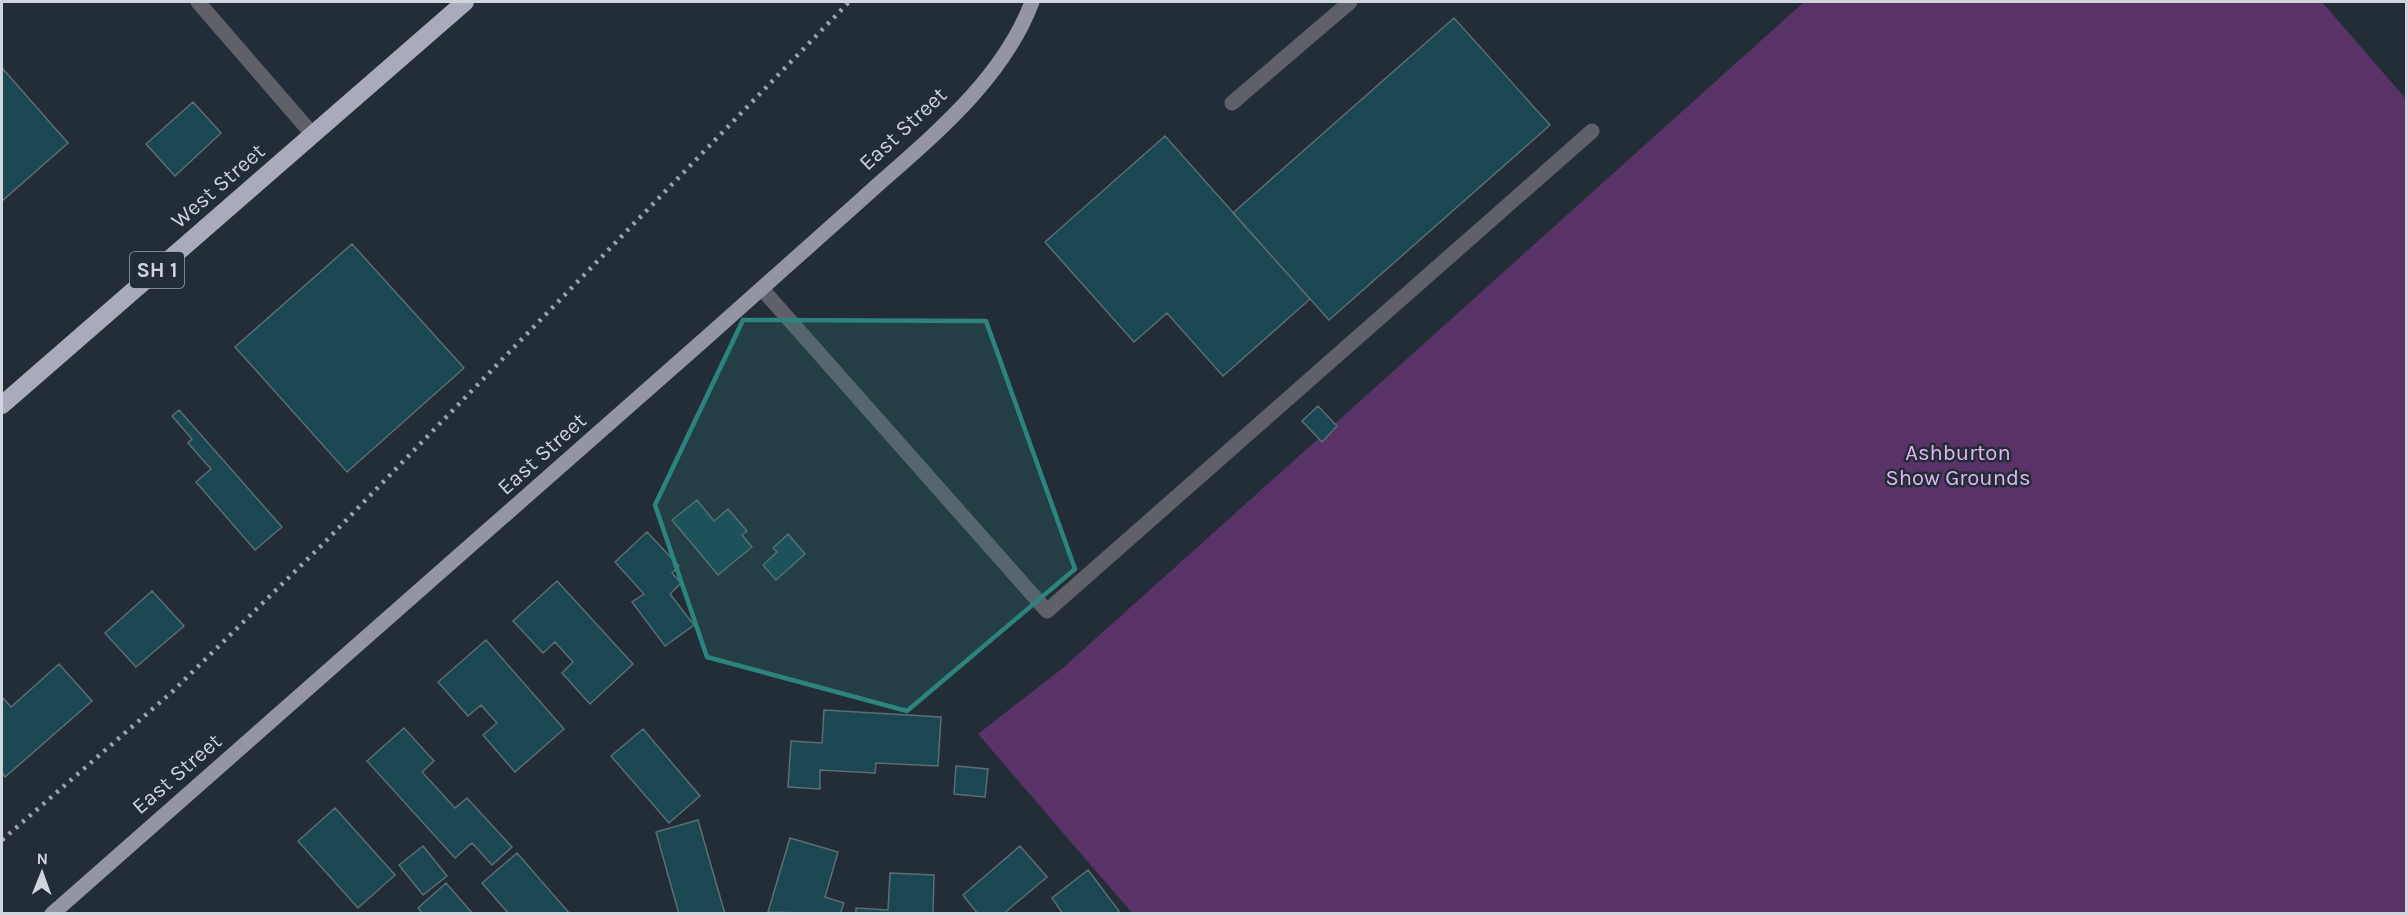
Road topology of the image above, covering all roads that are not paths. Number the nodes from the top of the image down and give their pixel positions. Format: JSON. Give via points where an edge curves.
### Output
{"nodes":[{"id":1,"x":198,"y":2,"type":"edge"},
{"id":2,"x":465,"y":2,"type":"edge"},
{"id":3,"x":1032,"y":2,"type":"edge"},
{"id":4,"x":1350,"y":2,"type":"edge"},
{"id":5,"x":1232,"y":104,"type":"dead end"},
{"id":6,"x":1592,"y":131,"type":"dead end"},
{"id":7,"x":313,"y":135,"type":"junction"},
{"id":8,"x":762,"y":289,"type":"junction"},
{"id":9,"x":2,"y":405,"type":"edge"},
{"id":10,"x":52,"y":914,"type":"edge"}],
"edges":[{"from":1,"to":7,"type":"street"},
{"from":2,"to":7,"type":"highway","name":"West Street","number":"SH 1"},
{"from":3,"to":8,"type":"main road","name":"East Street","via":[[1018,36],[983,84]]},
{"from":4,"to":5,"type":"street"},
{"from":6,"to":8,"type":"street","via":[[1047,611]]},
{"from":7,"to":9,"type":"highway","name":"West Street","number":"SH 1"},
{"from":8,"to":10,"type":"main road","name":"East Street"}]}
